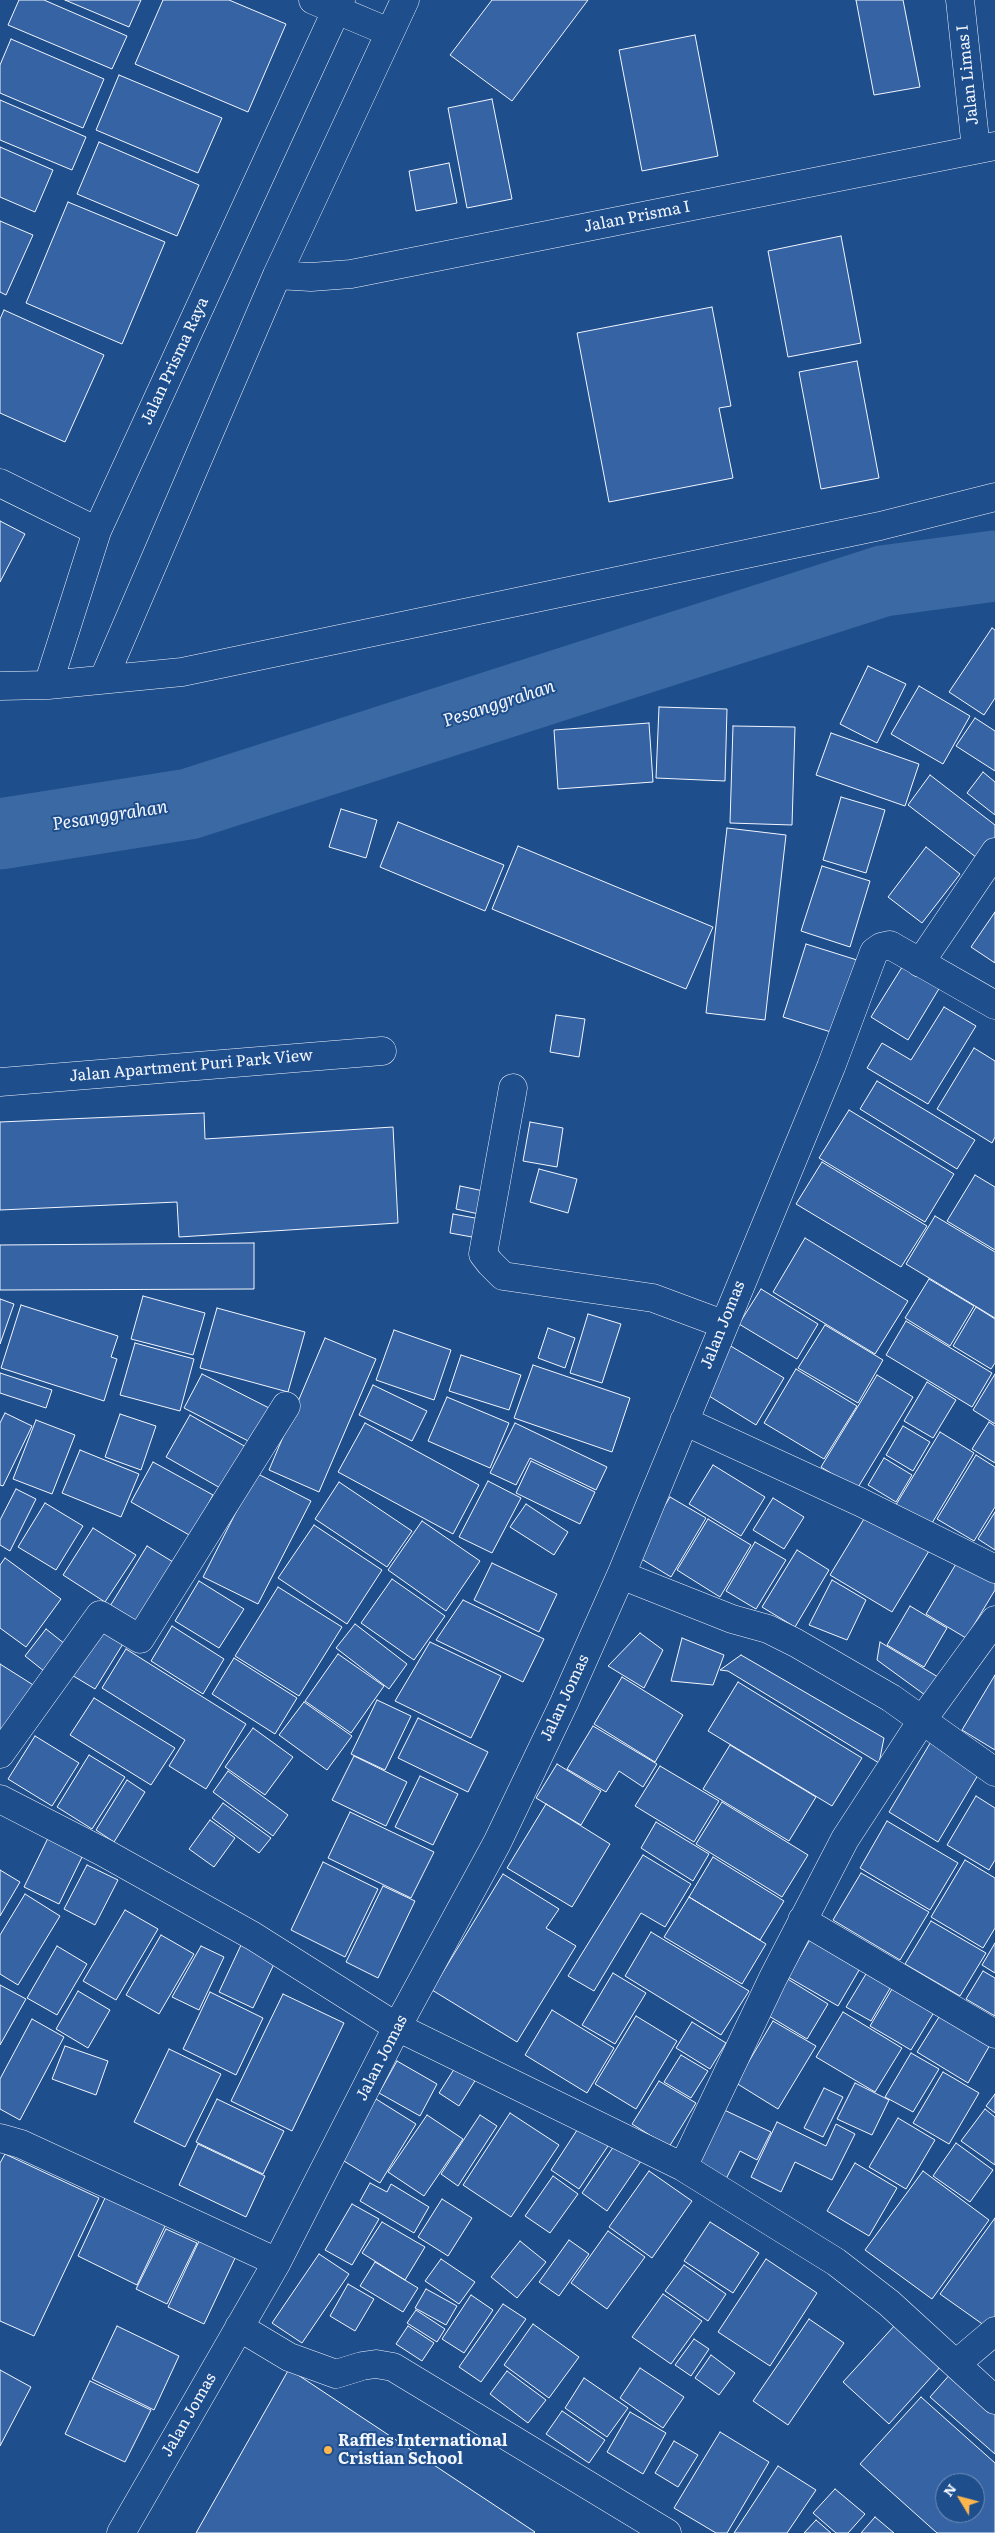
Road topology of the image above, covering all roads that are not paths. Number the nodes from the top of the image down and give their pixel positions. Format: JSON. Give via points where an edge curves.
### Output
{"nodes":[{"id":1,"x":405,"y":0,"type":"edge"},
{"id":2,"x":960,"y":0,"type":"edge"},
{"id":3,"x":330,"y":4,"type":"edge"},
{"id":4,"x":389,"y":32,"type":"junction"},
{"id":5,"x":985,"y":148,"type":"edge"},
{"id":6,"x":277,"y":275,"type":"junction"},
{"id":7,"x":0,"y":483,"type":"edge"},
{"id":8,"x":995,"y":497,"type":"edge"},
{"id":9,"x":97,"y":531,"type":"junction"},
{"id":10,"x":104,"y":678,"type":"junction"},
{"id":11,"x":48,"y":684,"type":"junction"},
{"id":12,"x":0,"y":686,"type":"edge"},
{"id":13,"x":995,"y":852,"type":"edge"},
{"id":14,"x":920,"y":963,"type":"junction"},
{"id":15,"x":995,"y":1005,"type":"edge"},
{"id":16,"x":382,"y":1051,"type":"dead end"},
{"id":17,"x":0,"y":1082,"type":"edge"},
{"id":18,"x":513,"y":1088,"type":"dead end"},
{"id":19,"x":723,"y":1324,"type":"junction"},
{"id":20,"x":286,"y":1406,"type":"dead end"},
{"id":21,"x":684,"y":1420,"type":"junction"},
{"id":22,"x":995,"y":1569,"type":"edge"},
{"id":23,"x":621,"y":1575,"type":"junction"},
{"id":24,"x":995,"y":1620,"type":"edge"},
{"id":25,"x":923,"y":1719,"type":"junction"},
{"id":26,"x":0,"y":1754,"type":"edge"},
{"id":27,"x":995,"y":1772,"type":"edge"},
{"id":28,"x":0,"y":1799,"type":"edge"},
{"id":29,"x":802,"y":1920,"type":"junction"},
{"id":30,"x":397,"y":2027,"type":"junction"},
{"id":31,"x":995,"y":2034,"type":"edge"},
{"id":32,"x":0,"y":2138,"type":"edge"},
{"id":33,"x":684,"y":2167,"type":"junction"},
{"id":34,"x":277,"y":2262,"type":"junction"},
{"id":35,"x":239,"y":2327,"type":"junction"},
{"id":36,"x":995,"y":2331,"type":"edge"},
{"id":37,"x":956,"y":2364,"type":"junction"},
{"id":38,"x":995,"y":2400,"type":"edge"},
{"id":39,"x":121,"y":2533,"type":"edge"},
{"id":40,"x":666,"y":2533,"type":"edge"}],
"edges":[{"from":1,"to":4,"type":"street"},
{"from":2,"to":5,"type":"street","name":"Jalan Limas I"},
{"from":3,"to":4,"type":"street"},
{"from":3,"to":9,"type":"street","name":"Jalan Prisma Raya"},
{"from":4,"to":6,"type":"street"},
{"from":5,"to":6,"type":"street","name":"Jalan Prisma I","via":[[350,274]]},
{"from":6,"to":10,"type":"street"},
{"from":7,"to":9,"type":"street"},
{"from":8,"to":10,"type":"street","via":[[880,526],[182,672]]},
{"from":9,"to":11,"type":"street","name":"Jalan Prisma Raya"},
{"from":10,"to":11,"type":"street"},
{"from":11,"to":12,"type":"street"},
{"from":13,"to":14,"type":"street"},
{"from":14,"to":15,"type":"street","name":"Jalan Jomas"},
{"from":14,"to":19,"type":"street","name":"Jalan Jomas","via":[[890,945],[874,952],[830,1068]]},
{"from":16,"to":17,"type":"street","name":"Jalan Apartment Puri Park View"},
{"from":18,"to":19,"type":"street","via":[[483,1254],[490,1263],[503,1276],[653,1298]]},
{"from":19,"to":21,"type":"street","name":"Jalan Jomas"},
{"from":20,"to":26,"type":"street","via":[[140,1639],[100,1615]]},
{"from":21,"to":22,"type":"street"},
{"from":21,"to":23,"type":"street","name":"Jalan Jomas"},
{"from":23,"to":25,"type":"street","via":[[768,1629]]},
{"from":23,"to":30,"type":"street","name":"Jalan Jomas","via":[[497,1843]]},
{"from":24,"to":25,"type":"street"},
{"from":25,"to":27,"type":"street"},
{"from":25,"to":29,"type":"street","via":[[845,1840]]},
{"from":28,"to":30,"type":"street","via":[[245,1931]]},
{"from":29,"to":31,"type":"street"},
{"from":29,"to":33,"type":"street"},
{"from":30,"to":33,"type":"street"},
{"from":30,"to":34,"type":"street","name":"Jalan Jomas"},
{"from":32,"to":34,"type":"street","via":[[21,2144]]},
{"from":33,"to":37,"type":"street","via":[[836,2262],[889,2303]]},
{"from":34,"to":35,"type":"street","name":"Jalan Jomas"},
{"from":35,"to":39,"type":"street","name":"Jalan Jomas"},
{"from":35,"to":40,"type":"street","via":[[289,2356],[336,2374],[369,2365],[393,2367]]},
{"from":36,"to":37,"type":"street"},
{"from":37,"to":38,"type":"street"}]}
